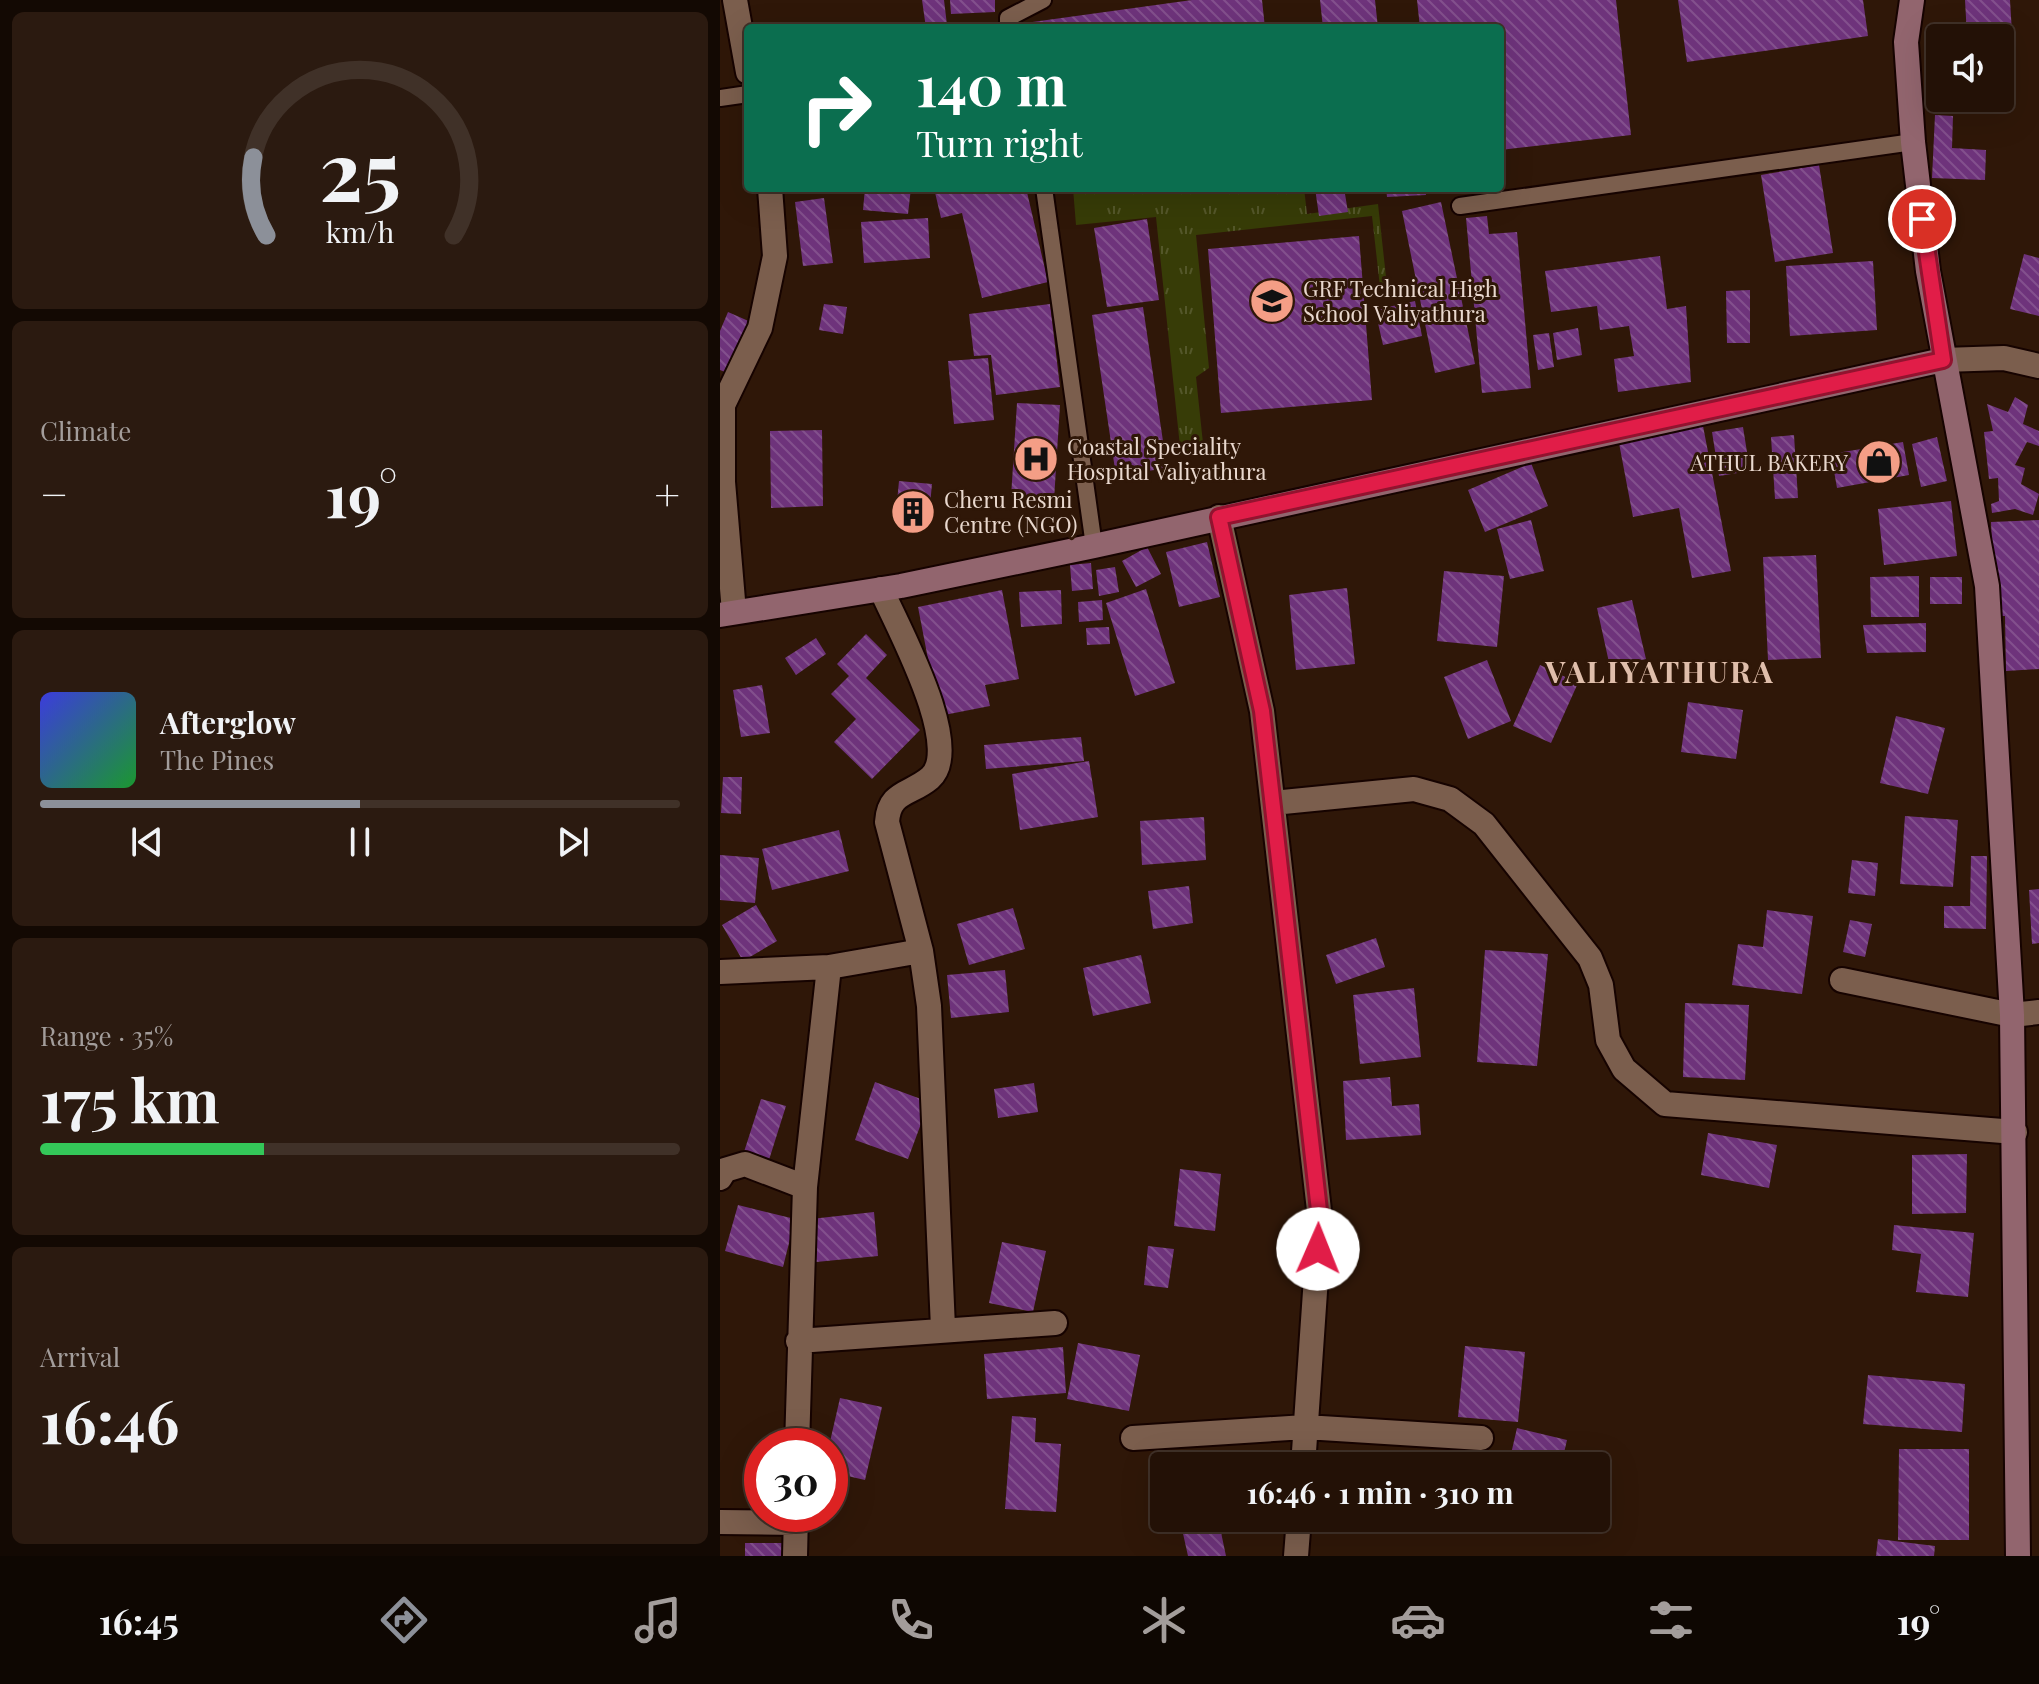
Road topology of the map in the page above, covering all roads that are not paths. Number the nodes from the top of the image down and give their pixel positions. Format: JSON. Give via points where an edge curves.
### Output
{"nodes":[{"id":1,"x":735,"y":0,"type":"edge"},
{"id":2,"x":1043,"y":0,"type":"edge"},
{"id":3,"x":1912,"y":0,"type":"edge"},
{"id":4,"x":1008,"y":24,"type":"edge"},
{"id":5,"x":744,"y":50,"type":"edge"},
{"id":6,"x":744,"y":95,"type":"edge"},
{"id":7,"x":720,"y":98,"type":"edge"},
{"id":8,"x":1913,"y":142,"type":"junction"},
{"id":9,"x":770,"y":192,"type":"edge"},
{"id":10,"x":1045,"y":192,"type":"edge"},
{"id":11,"x":1460,"y":206,"type":"dead end"},
{"id":12,"x":1943,"y":360,"type":"junction"},
{"id":13,"x":2039,"y":366,"type":"edge"},
{"id":14,"x":1219,"y":517,"type":"junction"},
{"id":15,"x":1094,"y":546,"type":"junction"},
{"id":16,"x":881,"y":589,"type":"junction"},
{"id":17,"x":727,"y":614,"type":"edge"},
{"id":18,"x":1273,"y":803,"type":"junction"},
{"id":19,"x":921,"y":951,"type":"junction"},
{"id":20,"x":829,"y":967,"type":"junction"},
{"id":21,"x":720,"y":972,"type":"edge"},
{"id":22,"x":1842,"y":980,"type":"dead end"},
{"id":23,"x":2039,"y":1012,"type":"edge"},
{"id":24,"x":2012,"y":1015,"type":"junction"},
{"id":25,"x":2015,"y":1132,"type":"junction"},
{"id":26,"x":720,"y":1178,"type":"edge"},
{"id":27,"x":805,"y":1187,"type":"junction"},
{"id":28,"x":1055,"y":1323,"type":"dead end"},
{"id":29,"x":943,"y":1328,"type":"junction"},
{"id":30,"x":798,"y":1341,"type":"junction"},
{"id":31,"x":1305,"y":1427,"type":"junction"},
{"id":32,"x":797,"y":1428,"type":"edge"},
{"id":33,"x":1133,"y":1438,"type":"dead end"},
{"id":34,"x":1481,"y":1438,"type":"dead end"},
{"id":35,"x":1304,"y":1452,"type":"edge"},
{"id":36,"x":744,"y":1521,"type":"edge"},
{"id":37,"x":720,"y":1522,"type":"edge"},
{"id":38,"x":796,"y":1532,"type":"edge"},
{"id":39,"x":1298,"y":1532,"type":"edge"},
{"id":40,"x":795,"y":1556,"type":"edge"},
{"id":41,"x":1296,"y":1556,"type":"edge"},
{"id":42,"x":2018,"y":1556,"type":"edge"}],
"edges":[{"from":1,"to":5,"type":"street"},
{"from":2,"to":4,"type":"lane","via":[[1008,18]]},
{"from":3,"to":8,"type":"main road","via":[[1906,42]]},
{"from":6,"to":7,"type":"lane"},
{"from":8,"to":11,"type":"lane"},
{"from":8,"to":12,"type":"main road"},
{"from":9,"to":17,"type":"street","via":[[775,256],[760,328],[723,405]]},
{"from":10,"to":15,"type":"lane"},
{"from":12,"to":13,"type":"street","via":[[2004,358]]},
{"from":12,"to":14,"type":"main road"},
{"from":12,"to":24,"type":"main road","via":[[1987,586]]},
{"from":14,"to":15,"type":"main road"},
{"from":14,"to":18,"type":"street","via":[[1262,711]]},
{"from":15,"to":16,"type":"main road"},
{"from":16,"to":17,"type":"main road"},
{"from":16,"to":19,"type":"street","via":[[939,722],[938,767],[931,777],[895,796],[888,808],[887,822]]},
{"from":18,"to":25,"type":"street","via":[[1414,789],[1450,799],[1484,824],[1590,958],[1601,985],[1608,1040],[1624,1069],[1665,1104]]},
{"from":18,"to":31,"type":"street","via":[[1320,1219]]},
{"from":19,"to":20,"type":"street"},
{"from":19,"to":29,"type":"street","via":[[929,1006]]},
{"from":20,"to":21,"type":"street"},
{"from":20,"to":27,"type":"street"},
{"from":22,"to":24,"type":"street"},
{"from":23,"to":24,"type":"street"},
{"from":24,"to":25,"type":"main road"},
{"from":25,"to":42,"type":"main road"},
{"from":26,"to":27,"type":"street","via":[[725,1170],[745,1164]]},
{"from":27,"to":30,"type":"street"},
{"from":28,"to":29,"type":"street"},
{"from":29,"to":30,"type":"street"},
{"from":30,"to":32,"type":"street"},
{"from":31,"to":33,"type":"street"},
{"from":31,"to":34,"type":"street"},
{"from":31,"to":35,"type":"street"},
{"from":36,"to":37,"type":"street"},
{"from":38,"to":40,"type":"street"},
{"from":39,"to":41,"type":"street"}]}
